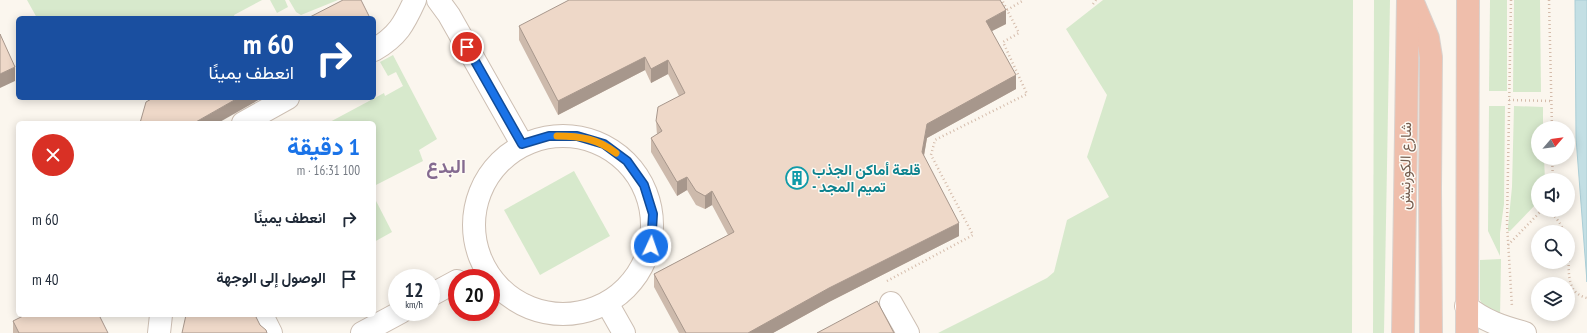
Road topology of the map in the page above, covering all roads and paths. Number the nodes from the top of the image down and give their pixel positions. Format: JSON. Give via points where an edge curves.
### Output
{"nodes":[{"id":1,"x":415,"y":0,"type":"edge"},
{"id":2,"x":438,"y":0,"type":"edge"},
{"id":3,"x":1002,"y":0,"type":"edge"},
{"id":4,"x":1024,"y":0,"type":"edge"},
{"id":5,"x":1096,"y":0,"type":"edge"},
{"id":6,"x":1408,"y":0,"type":"edge"},
{"id":7,"x":1412,"y":0,"type":"edge"},
{"id":8,"x":1468,"y":0,"type":"edge"},
{"id":9,"x":1511,"y":0,"type":"edge"},
{"id":10,"x":1550,"y":0,"type":"edge"},
{"id":11,"x":1093,"y":4,"type":"dead end"},
{"id":12,"x":1007,"y":10,"type":"junction"},
{"id":13,"x":376,"y":49,"type":"edge"},
{"id":14,"x":284,"y":100,"type":"edge"},
{"id":15,"x":1509,"y":100,"type":"junction"},
{"id":16,"x":1551,"y":101,"type":"junction"},
{"id":17,"x":247,"y":121,"type":"edge"},
{"id":18,"x":1552,"y":121,"type":"edge"},
{"id":19,"x":522,"y":144,"type":"junction"},
{"id":20,"x":1535,"y":217,"type":"edge"},
{"id":21,"x":1508,"y":246,"type":"junction"},
{"id":22,"x":483,"y":267,"type":"junction"},
{"id":23,"x":479,"y":269,"type":"edge"},
{"id":24,"x":1569,"y":269,"type":"edge"},
{"id":25,"x":1587,"y":298,"type":"edge"},
{"id":26,"x":607,"y":302,"type":"junction"},
{"id":27,"x":891,"y":303,"type":"joint"},
{"id":28,"x":1466,"y":306,"type":"junction"},
{"id":29,"x":1512,"y":311,"type":"dead end"},
{"id":30,"x":161,"y":317,"type":"edge"},
{"id":31,"x":263,"y":317,"type":"edge"},
{"id":32,"x":388,"y":319,"type":"edge"},
{"id":33,"x":159,"y":333,"type":"edge"},
{"id":34,"x":271,"y":333,"type":"edge"},
{"id":35,"x":362,"y":333,"type":"edge"},
{"id":36,"x":624,"y":333,"type":"edge"},
{"id":37,"x":908,"y":333,"type":"edge"},
{"id":38,"x":1403,"y":333,"type":"edge"},
{"id":39,"x":1431,"y":333,"type":"edge"},
{"id":40,"x":1466,"y":333,"type":"edge"},
{"id":41,"x":1524,"y":333,"type":"edge"},
{"id":42,"x":1537,"y":333,"type":"edge"}],
"edges":[{"from":1,"to":13,"type":"lane","via":[[402,26],[385,44]]},
{"from":2,"to":19,"type":"lane"},
{"from":3,"to":12,"type":"path"},
{"from":4,"to":12,"type":"path"},
{"from":5,"to":11,"type":"path"},
{"from":6,"to":38,"type":"highway","name":"شارع الكورنيش"},
{"from":7,"to":39,"type":"highway","via":[[1428,38],[1431,57]]},
{"from":8,"to":28,"type":"highway"},
{"from":9,"to":15,"type":"path"},
{"from":10,"to":16,"type":"path"},
{"from":12,"to":27,"type":"path","via":[[1019,33],[1003,42],[1027,94],[936,140],[931,155],[973,234],[879,285]]},
{"from":14,"to":17,"type":"lane"},
{"from":15,"to":16,"type":"path"},
{"from":15,"to":21,"type":"path"},
{"from":16,"to":18,"type":"path"},
{"from":19,"to":22,"type":"lane","via":[[499,161],[483,184],[474,211],[474,240]]},
{"from":19,"to":26,"type":"lane","via":[[549,136],[577,136],[604,144],[627,161],[644,185],[653,214],[651,246],[639,274],[618,297]]},
{"from":20,"to":21,"type":"path"},
{"from":21,"to":29,"type":"path"},
{"from":22,"to":23,"type":"lane"},
{"from":22,"to":26,"type":"lane","via":[[502,291],[528,308],[559,315],[590,311]]},
{"from":24,"to":25,"type":"path","via":[[1569,282],[1575,292]]},
{"from":26,"to":36,"type":"lane"},
{"from":27,"to":37,"type":"lane"},
{"from":28,"to":40,"type":"highway"},
{"from":28,"to":41,"type":"lane","via":[[1492,323]]},
{"from":30,"to":33,"type":"lane"},
{"from":31,"to":34,"type":"lane"},
{"from":32,"to":35,"type":"lane"},
{"from":41,"to":42,"type":"lane"}]}
